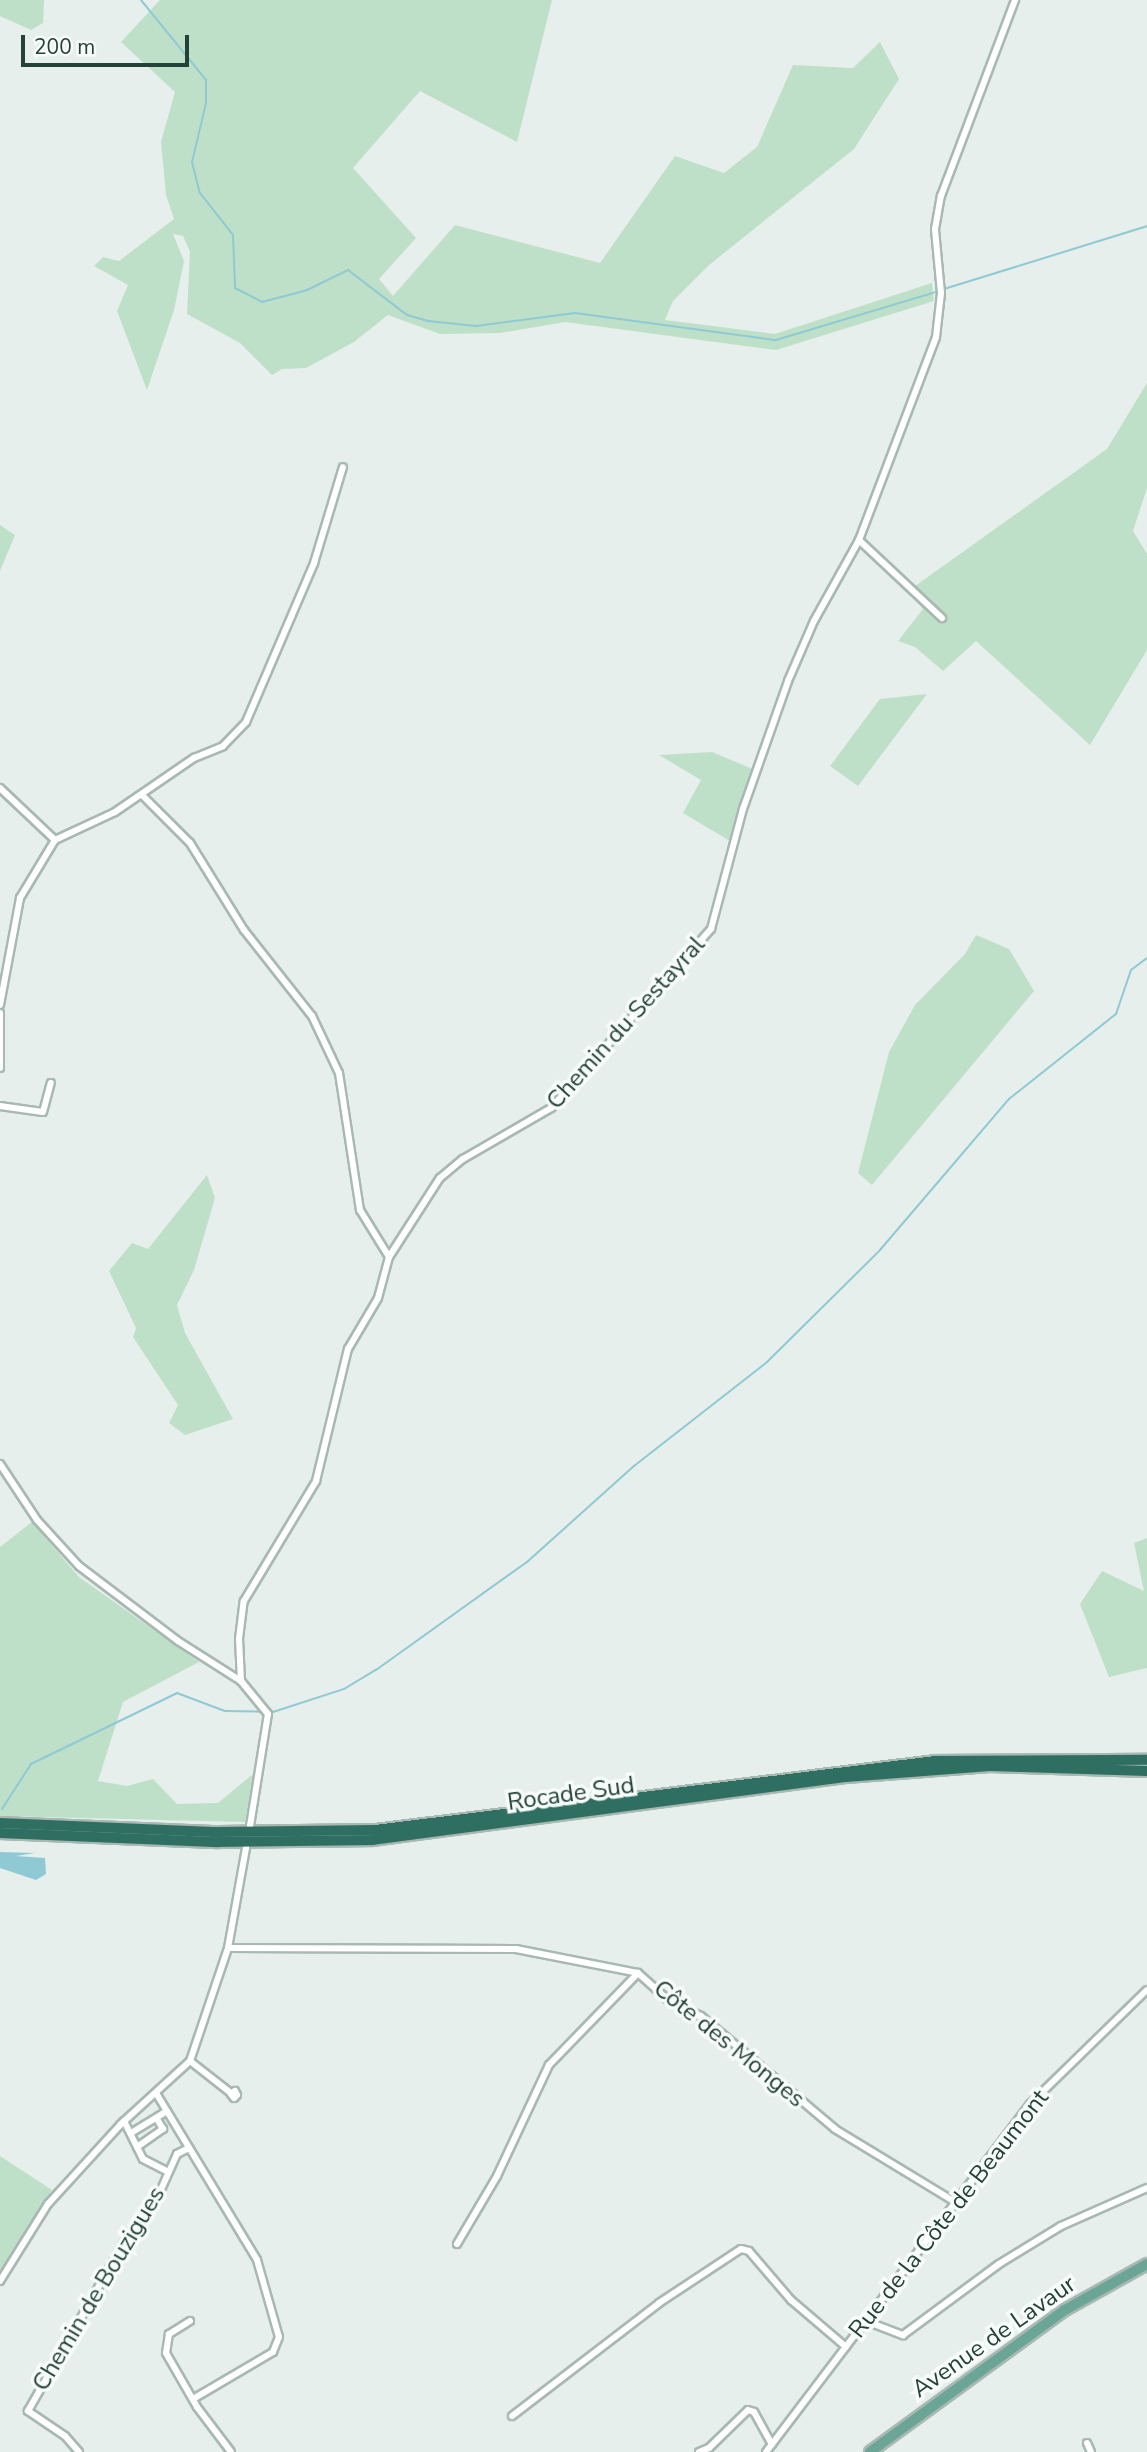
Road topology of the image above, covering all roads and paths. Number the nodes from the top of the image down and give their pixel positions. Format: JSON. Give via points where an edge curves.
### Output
{"nodes":[{"id":1,"x":1015,"y":0,"type":"edge"},
{"id":2,"x":343,"y":467,"type":"dead end"},
{"id":3,"x":859,"y":540,"type":"junction"},
{"id":4,"x":942,"y":618,"type":"dead end"},
{"id":5,"x":0,"y":788,"type":"edge"},
{"id":6,"x":142,"y":795,"type":"junction"},
{"id":7,"x":55,"y":841,"type":"junction"},
{"id":8,"x":0,"y":1005,"type":"edge"},
{"id":9,"x":0,"y":1013,"type":"edge"},
{"id":10,"x":0,"y":1068,"type":"edge"},
{"id":11,"x":51,"y":1083,"type":"dead end"},
{"id":12,"x":0,"y":1106,"type":"edge"},
{"id":13,"x":389,"y":1257,"type":"junction"},
{"id":14,"x":0,"y":1464,"type":"edge"},
{"id":15,"x":242,"y":1681,"type":"junction"},
{"id":16,"x":1147,"y":1760,"type":"edge"},
{"id":17,"x":1147,"y":1772,"type":"edge"},
{"id":18,"x":0,"y":1823,"type":"edge"},
{"id":19,"x":250,"y":1826,"type":"dead end"},
{"id":20,"x":0,"y":1833,"type":"edge"},
{"id":21,"x":246,"y":1848,"type":"dead end"},
{"id":22,"x":228,"y":1948,"type":"junction"},
{"id":23,"x":638,"y":1973,"type":"junction"},
{"id":24,"x":1147,"y":1990,"type":"edge"},
{"id":25,"x":190,"y":2061,"type":"junction"},
{"id":26,"x":156,"y":2093,"type":"junction"},
{"id":27,"x":231,"y":2093,"type":"dead end"},
{"id":28,"x":167,"y":2111,"type":"junction"},
{"id":29,"x":157,"y":2119,"type":"junction"},
{"id":30,"x":124,"y":2121,"type":"junction"},
{"id":31,"x":131,"y":2133,"type":"junction"},
{"id":32,"x":137,"y":2147,"type":"junction"},
{"id":33,"x":187,"y":2148,"type":"junction"},
{"id":34,"x":168,"y":2172,"type":"junction"},
{"id":35,"x":1147,"y":2188,"type":"edge"},
{"id":36,"x":955,"y":2202,"type":"junction"},
{"id":37,"x":457,"y":2244,"type":"dead end"},
{"id":38,"x":1147,"y":2264,"type":"edge"},
{"id":39,"x":0,"y":2281,"type":"edge"},
{"id":40,"x":866,"y":2320,"type":"junction"},
{"id":41,"x":190,"y":2321,"type":"dead end"},
{"id":42,"x":846,"y":2347,"type":"junction"},
{"id":43,"x":193,"y":2399,"type":"junction"},
{"id":44,"x":512,"y":2416,"type":"dead end"},
{"id":45,"x":1087,"y":2443,"type":"dead end"},
{"id":46,"x":772,"y":2444,"type":"junction"},
{"id":47,"x":79,"y":2452,"type":"edge"},
{"id":48,"x":231,"y":2452,"type":"edge"},
{"id":49,"x":699,"y":2452,"type":"edge"},
{"id":50,"x":766,"y":2452,"type":"edge"},
{"id":51,"x":870,"y":2452,"type":"edge"},
{"id":52,"x":1091,"y":2452,"type":"edge"}],
"edges":[{"from":1,"to":3,"type":"street","name":"Chemin du Sestayral","via":[[941,196],[935,229],[940,290],[936,337]]},
{"from":2,"to":6,"type":"street","via":[[314,563],[246,722],[227,743],[194,758]]},
{"from":3,"to":4,"type":"street"},
{"from":3,"to":13,"type":"street","name":"Chemin du Sestayral","via":[[814,621],[788,681],[743,809],[711,929],[551,1108],[463,1159],[440,1178]]},
{"from":5,"to":7,"type":"street"},
{"from":6,"to":7,"type":"street"},
{"from":6,"to":13,"type":"street","via":[[190,843],[244,930],[312,1016],[339,1073],[360,1210]]},
{"from":7,"to":8,"type":"street","via":[[20,898]]},
{"from":9,"to":10,"type":"street"},
{"from":11,"to":12,"type":"street","via":[[43,1112]]},
{"from":13,"to":15,"type":"street","name":"Chemin du Sestayral","via":[[378,1298],[342,1364],[316,1481],[244,1601],[239,1639]]},
{"from":14,"to":15,"type":"street","via":[[37,1520],[79,1566],[189,1649]]},
{"from":15,"to":19,"type":"street","via":[[268,1713]]},
{"from":16,"to":18,"type":"highway","name":"Rocade Sud","via":[[935,1760],[375,1830],[219,1832]]},
{"from":17,"to":20,"type":"highway","name":"Rocade Sud","via":[[990,1766],[846,1777],[373,1840],[219,1842]]},
{"from":21,"to":22,"type":"street"},
{"from":22,"to":23,"type":"street","name":"Côte des Monges","via":[[516,1949]]},
{"from":22,"to":25,"type":"street"},
{"from":23,"to":36,"type":"street","name":"Côte des Monges","via":[[667,1999],[701,2016],[845,2137]]},
{"from":23,"to":37,"type":"street","via":[[550,2066],[497,2176]]},
{"from":24,"to":36,"type":"street","name":"Rue de la Côte de Beaumont","via":[[1030,2104]]},
{"from":25,"to":26,"type":"street"},
{"from":25,"to":27,"type":"street"},
{"from":26,"to":28,"type":"street"},
{"from":26,"to":30,"type":"street"},
{"from":28,"to":29,"type":"street"},
{"from":28,"to":33,"type":"street"},
{"from":29,"to":31,"type":"street"},
{"from":29,"to":32,"type":"street","via":[[163,2129]]},
{"from":30,"to":31,"type":"street"},
{"from":30,"to":39,"type":"street","via":[[39,2215]]},
{"from":31,"to":32,"type":"street"},
{"from":32,"to":34,"type":"street","via":[[146,2162]]},
{"from":33,"to":34,"type":"street","name":"Chemin de Bouzigues","via":[[177,2154]]},
{"from":33,"to":43,"type":"street","via":[[257,2260],[279,2337],[273,2352]]},
{"from":34,"to":47,"type":"street","name":"Chemin de Bouzigues","via":[[28,2409],[29,2416],[65,2436]]},
{"from":35,"to":40,"type":"street","via":[[1060,2226],[999,2264],[903,2335]]},
{"from":36,"to":40,"type":"street","name":"Rue de la Côte de Beaumont"},
{"from":38,"to":51,"type":"main road","name":"Avenue de Lavaur","via":[[1065,2310]]},
{"from":40,"to":42,"type":"street","name":"Rue de la Côte de Beaumont"},
{"from":41,"to":43,"type":"street","via":[[169,2334],[166,2353]]},
{"from":42,"to":44,"type":"street","via":[[792,2300],[749,2251],[741,2249],[659,2303]]},
{"from":42,"to":46,"type":"street","name":"Rue de la Côte de Beaumont"},
{"from":43,"to":48,"type":"street"},
{"from":45,"to":52,"type":"street"},
{"from":46,"to":49,"type":"street","via":[[754,2412],[748,2410]]},
{"from":46,"to":50,"type":"street","name":"Rue de la Côte de Beaumont"}]}
